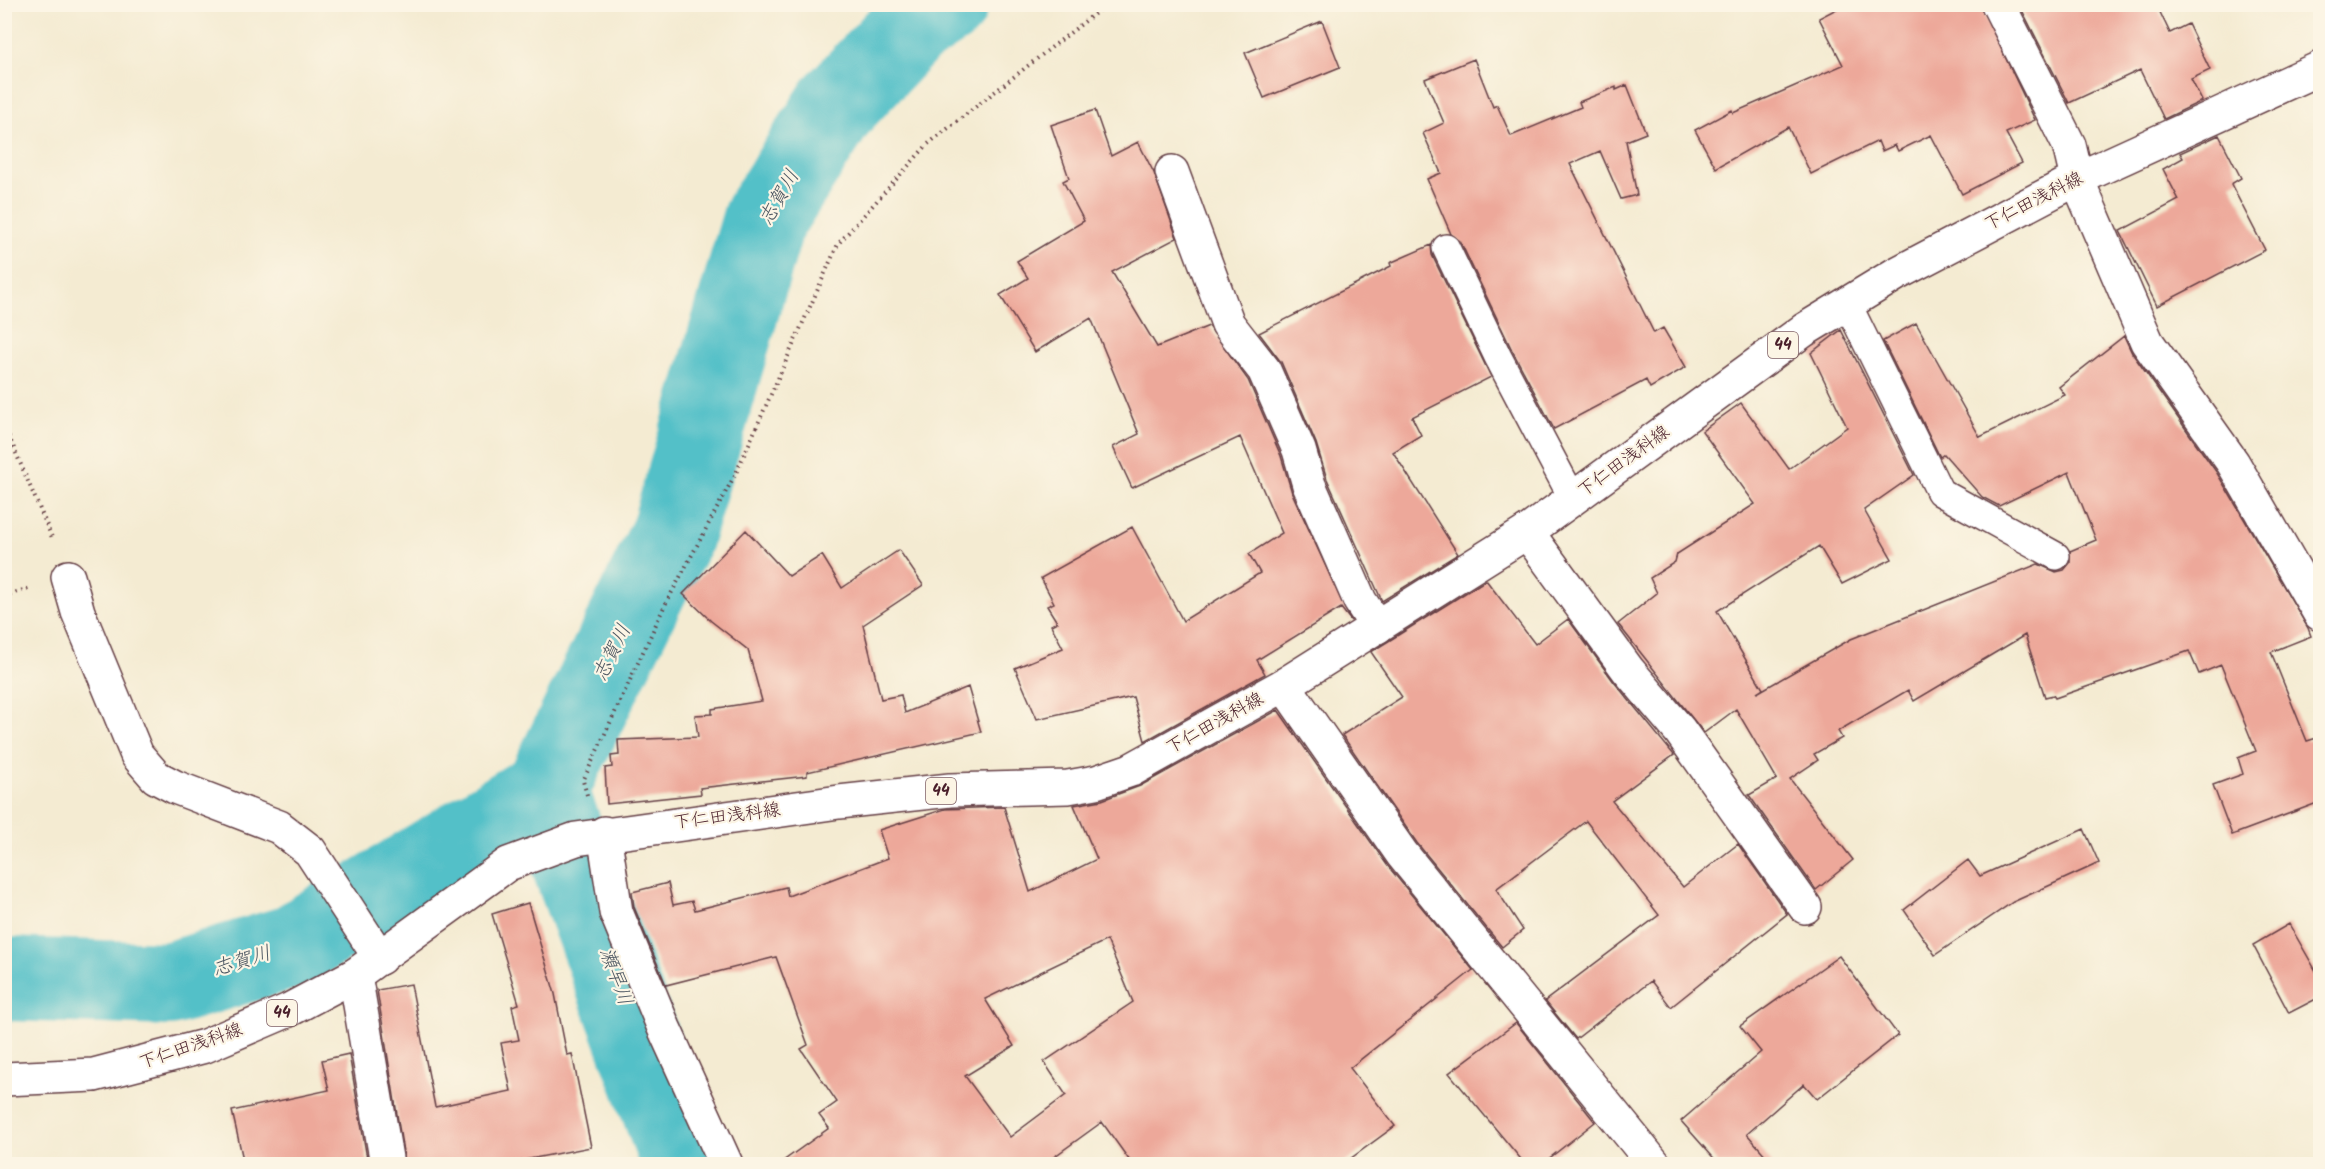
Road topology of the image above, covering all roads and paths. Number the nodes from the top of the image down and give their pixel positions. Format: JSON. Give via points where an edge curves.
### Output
{"nodes":[{"id":1,"x":1107,"y":4,"type":"edge"},
{"id":2,"x":1998,"y":4,"type":"edge"},
{"id":3,"x":2320,"y":68,"type":"edge"},
{"id":4,"x":1172,"y":172,"type":"dead end"},
{"id":5,"x":2077,"y":179,"type":"junction"},
{"id":6,"x":1446,"y":248,"type":"dead end"},
{"id":7,"x":1847,"y":303,"type":"junction"},
{"id":8,"x":4,"y":425,"type":"edge"},
{"id":9,"x":1573,"y":499,"type":"junction"},
{"id":10,"x":1527,"y":532,"type":"junction"},
{"id":11,"x":2056,"y":556,"type":"dead end"},
{"id":12,"x":68,"y":577,"type":"joint"},
{"id":13,"x":2320,"y":614,"type":"edge"},
{"id":14,"x":1377,"y":627,"type":"junction"},
{"id":15,"x":1284,"y":685,"type":"junction"},
{"id":16,"x":590,"y":836,"type":"junction"},
{"id":17,"x":1805,"y":907,"type":"dead end"},
{"id":18,"x":368,"y":958,"type":"junction"},
{"id":19,"x":4,"y":1079,"type":"edge"},
{"id":20,"x":387,"y":1164,"type":"edge"},
{"id":21,"x":726,"y":1164,"type":"edge"},
{"id":22,"x":1654,"y":1164,"type":"edge"}],
"edges":[{"from":1,"to":16,"type":"path","via":[[928,144],[838,244],[736,473],[664,607],[583,781],[592,809]]},
{"from":2,"to":5,"type":"street","via":[[2069,145]]},
{"from":3,"to":5,"type":"street","name":"下仁田浅科線","number":"44"},
{"from":4,"to":14,"type":"street","via":[[1228,324],[1264,370],[1360,601]]},
{"from":5,"to":7,"type":"street","name":"下仁田浅科線","number":"44"},
{"from":5,"to":13,"type":"street","via":[[2147,342],[2233,463]]},
{"from":6,"to":9,"type":"lane"},
{"from":7,"to":9,"type":"street","name":"下仁田浅科線","number":"44","via":[[1804,330]]},
{"from":7,"to":11,"type":"lane","via":[[1941,492]]},
{"from":8,"to":12,"type":"path"},
{"from":9,"to":10,"type":"street","name":"下仁田浅科線","number":"44"},
{"from":10,"to":14,"type":"street","name":"下仁田浅科線","number":"44"},
{"from":10,"to":17,"type":"street","via":[[1628,670],[1680,731]]},
{"from":12,"to":18,"type":"street","via":[[78,612],[137,755],[156,777],[279,827],[310,851]]},
{"from":14,"to":15,"type":"street","name":"下仁田浅科線","number":"44"},
{"from":15,"to":16,"type":"street","name":"下仁田浅科線","number":"44","via":[[1131,770],[1096,782],[1068,788],[950,790]]},
{"from":15,"to":22,"type":"street","via":[[1402,854]]},
{"from":16,"to":18,"type":"street","name":"下仁田浅科線","number":"44","via":[[508,864]]},
{"from":16,"to":21,"type":"street","via":[[616,912],[664,1028]]},
{"from":18,"to":19,"type":"street","name":"下仁田浅科線","number":"44","via":[[289,1010],[185,1052],[94,1075]]},
{"from":18,"to":20,"type":"street"}]}
